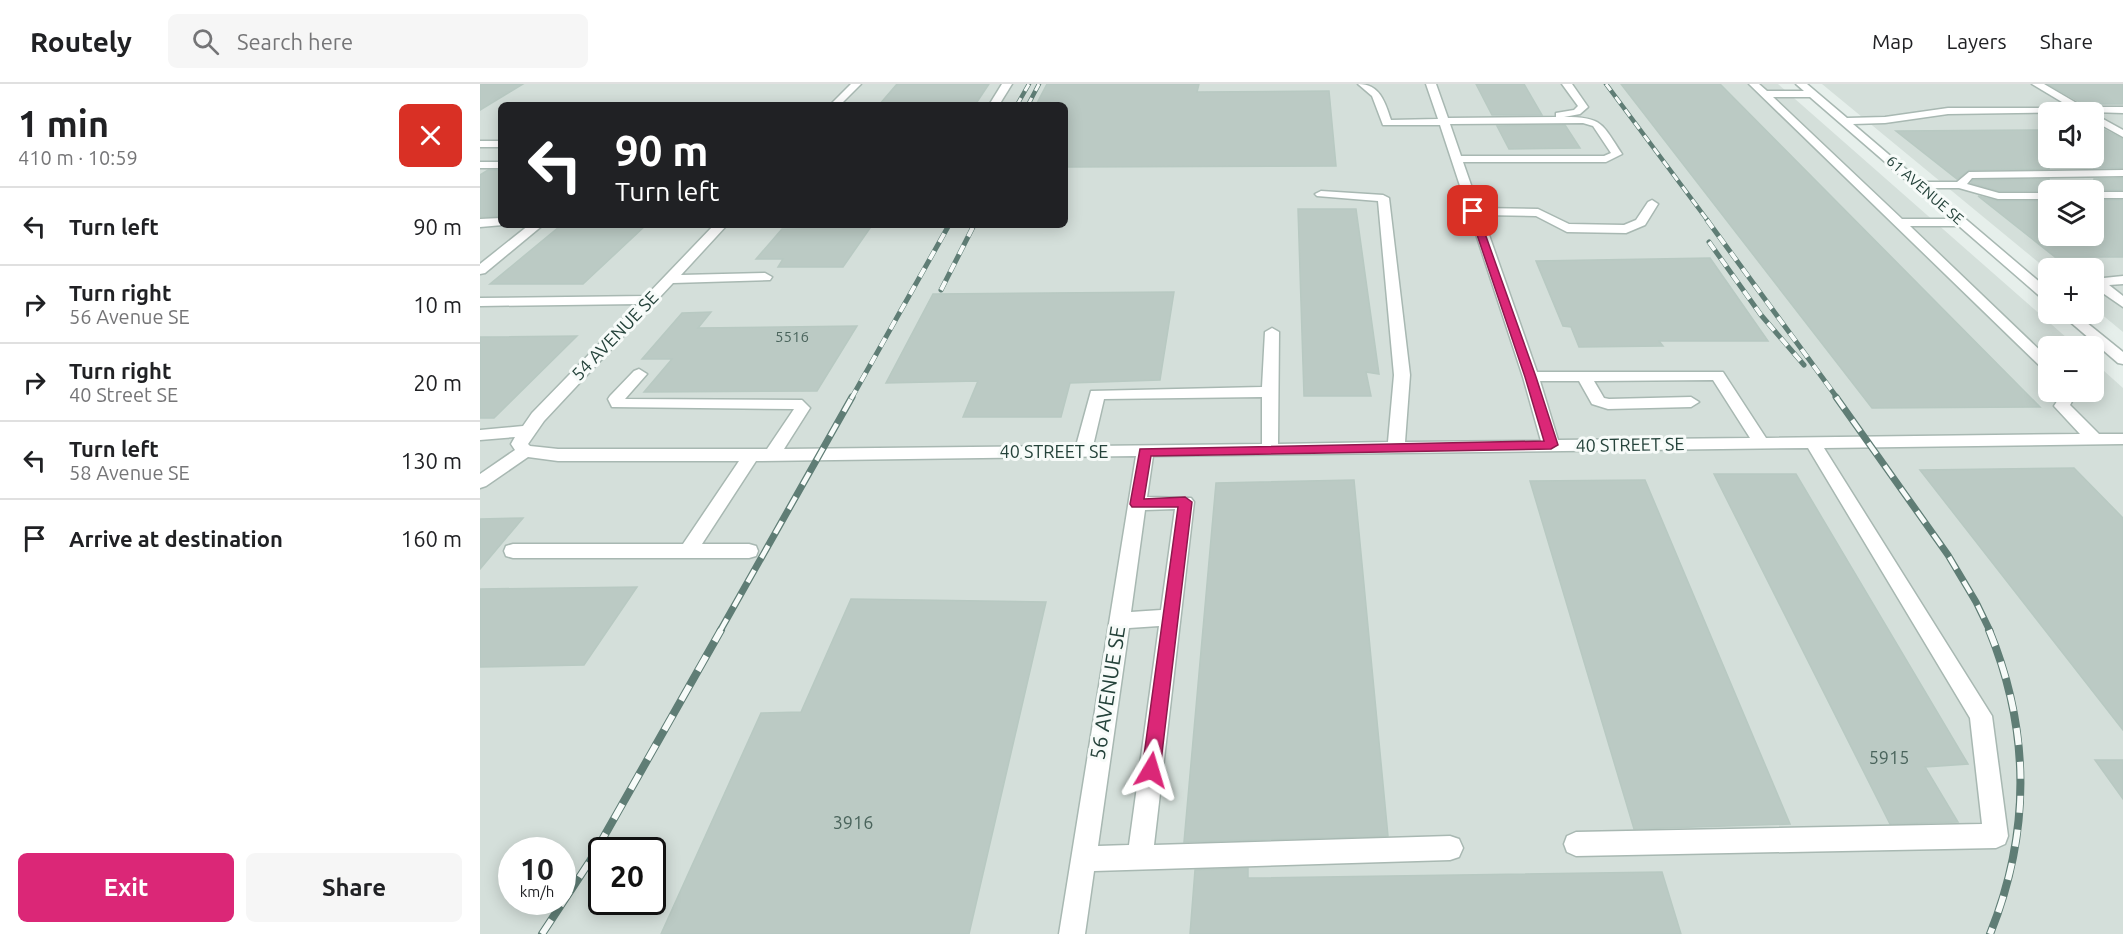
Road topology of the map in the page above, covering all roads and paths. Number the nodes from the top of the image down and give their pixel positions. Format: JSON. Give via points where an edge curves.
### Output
{"nodes":[{"id":1,"x":856,"y":84,"type":"edge"},
{"id":2,"x":1007,"y":84,"type":"edge"},
{"id":3,"x":1363,"y":84,"type":"edge"},
{"id":4,"x":1431,"y":84,"type":"edge"},
{"id":5,"x":1567,"y":84,"type":"edge"},
{"id":6,"x":1754,"y":84,"type":"edge"},
{"id":7,"x":1801,"y":84,"type":"edge"},
{"id":8,"x":2037,"y":84,"type":"edge"},
{"id":9,"x":1765,"y":94,"type":"junction"},
{"id":10,"x":1812,"y":94,"type":"junction"},
{"id":11,"x":839,"y":102,"type":"edge"},
{"id":12,"x":996,"y":102,"type":"edge"},
{"id":13,"x":2069,"y":102,"type":"edge"},
{"id":14,"x":2123,"y":110,"type":"edge"},
{"id":15,"x":2038,"y":112,"type":"edge"},
{"id":16,"x":2104,"y":112,"type":"edge"},
{"id":17,"x":1442,"y":120,"type":"junction"},
{"id":18,"x":1844,"y":121,"type":"junction"},
{"id":19,"x":2104,"y":122,"type":"edge"},
{"id":20,"x":2123,"y":134,"type":"edge"},
{"id":21,"x":480,"y":144,"type":"edge"},
{"id":22,"x":498,"y":144,"type":"edge"},
{"id":23,"x":1456,"y":159,"type":"junction"},
{"id":24,"x":480,"y":165,"type":"edge"},
{"id":25,"x":498,"y":165,"type":"edge"},
{"id":26,"x":2123,"y":173,"type":"edge"},
{"id":27,"x":1919,"y":185,"type":"junction"},
{"id":28,"x":1960,"y":185,"type":"junction"},
{"id":29,"x":1321,"y":194,"type":"dead end"},
{"id":30,"x":2104,"y":195,"type":"edge"},
{"id":31,"x":2123,"y":195,"type":"edge"},
{"id":32,"x":2038,"y":196,"type":"edge"},
{"id":33,"x":1652,"y":204,"type":"dead end"},
{"id":34,"x":1473,"y":211,"type":"junction"},
{"id":35,"x":498,"y":222,"type":"edge"},
{"id":36,"x":1962,"y":222,"type":"junction"},
{"id":37,"x":480,"y":223,"type":"edge"},
{"id":38,"x":1901,"y":223,"type":"junction"},
{"id":39,"x":533,"y":228,"type":"edge"},
{"id":40,"x":718,"y":228,"type":"edge"},
{"id":41,"x":480,"y":270,"type":"edge"},
{"id":42,"x":765,"y":277,"type":"dead end"},
{"id":43,"x":669,"y":279,"type":"junction"},
{"id":44,"x":2123,"y":280,"type":"edge"},
{"id":45,"x":2038,"y":282,"type":"edge"},
{"id":46,"x":2104,"y":282,"type":"edge"},
{"id":47,"x":2104,"y":289,"type":"edge"},
{"id":48,"x":650,"y":300,"type":"junction"},
{"id":49,"x":480,"y":302,"type":"edge"},
{"id":50,"x":2123,"y":303,"type":"edge"},
{"id":51,"x":2080,"y":324,"type":"edge"},
{"id":52,"x":1272,"y":333,"type":"dead end"},
{"id":53,"x":2038,"y":356,"type":"edge"},
{"id":54,"x":2123,"y":360,"type":"edge"},
{"id":55,"x":639,"y":374,"type":"dead end"},
{"id":56,"x":1584,"y":376,"type":"junction"},
{"id":57,"x":1531,"y":377,"type":"junction"},
{"id":58,"x":1270,"y":392,"type":"junction"},
{"id":59,"x":1691,"y":402,"type":"dead end"},
{"id":60,"x":2064,"y":402,"type":"edge"},
{"id":61,"x":526,"y":431,"type":"junction"},
{"id":62,"x":480,"y":435,"type":"edge"},
{"id":63,"x":2095,"y":440,"type":"junction"},
{"id":64,"x":2123,"y":440,"type":"edge"},
{"id":65,"x":1761,"y":443,"type":"junction"},
{"id":66,"x":1813,"y":443,"type":"junction"},
{"id":67,"x":1551,"y":445,"type":"junction"},
{"id":68,"x":1396,"y":448,"type":"junction"},
{"id":69,"x":1270,"y":449,"type":"junction"},
{"id":70,"x":525,"y":451,"type":"junction"},
{"id":71,"x":1083,"y":452,"type":"junction"},
{"id":72,"x":1145,"y":452,"type":"junction"},
{"id":73,"x":752,"y":455,"type":"junction"},
{"id":74,"x":772,"y":455,"type":"junction"},
{"id":75,"x":480,"y":482,"type":"edge"},
{"id":76,"x":1137,"y":504,"type":"junction"},
{"id":77,"x":513,"y":551,"type":"dead end"},
{"id":78,"x":688,"y":551,"type":"junction"},
{"id":79,"x":749,"y":551,"type":"dead end"},
{"id":80,"x":1171,"y":618,"type":"junction"},
{"id":81,"x":1120,"y":620,"type":"junction"},
{"id":82,"x":1576,"y":844,"type":"dead end"},
{"id":83,"x":1450,"y":848,"type":"dead end"},
{"id":84,"x":1140,"y":857,"type":"junction"},
{"id":85,"x":1083,"y":859,"type":"junction"},
{"id":86,"x":1072,"y":934,"type":"edge"}],
"edges":[{"from":1,"to":11,"type":"street"},
{"from":2,"to":12,"type":"street"},
{"from":3,"to":17,"type":"street","via":[[1380,99],[1387,123]]},
{"from":4,"to":17,"type":"street"},
{"from":5,"to":17,"type":"street","via":[[1583,107],[1568,115]]},
{"from":6,"to":9,"type":"street"},
{"from":7,"to":10,"type":"street","name":"61 AVENUE SE"},
{"from":8,"to":13,"type":"street"},
{"from":9,"to":10,"type":"street"},
{"from":9,"to":38,"type":"street"},
{"from":10,"to":18,"type":"street","name":"61 AVENUE SE"},
{"from":14,"to":16,"type":"street"},
{"from":15,"to":18,"type":"street","via":[[1948,111]]},
{"from":17,"to":23,"type":"street"},
{"from":17,"to":23,"type":"street","via":[[1584,120],[1597,124],[1617,154],[1606,159]]},
{"from":18,"to":27,"type":"street","name":"61 AVENUE SE"},
{"from":19,"to":20,"type":"street"},
{"from":21,"to":22,"type":"street"},
{"from":23,"to":34,"type":"street"},
{"from":24,"to":25,"type":"street"},
{"from":26,"to":28,"type":"street","via":[[1969,175]]},
{"from":27,"to":28,"type":"street"},
{"from":27,"to":36,"type":"street","name":"61 AVENUE SE"},
{"from":28,"to":32,"type":"street","via":[[1998,196]]},
{"from":29,"to":68,"type":"street","via":[[1383,198],[1402,375]]},
{"from":30,"to":31,"type":"street"},
{"from":33,"to":34,"type":"street","via":[[1641,222],[1626,229],[1567,228],[1538,213]]},
{"from":34,"to":57,"type":"street"},
{"from":35,"to":37,"type":"street"},
{"from":36,"to":38,"type":"street"},
{"from":36,"to":45,"type":"street","name":"61 AVENUE SE"},
{"from":38,"to":53,"type":"street"},
{"from":39,"to":41,"type":"street"},
{"from":40,"to":43,"type":"street","name":"54 AVENUE SE"},
{"from":42,"to":43,"type":"street"},
{"from":43,"to":48,"type":"street","name":"54 AVENUE SE"},
{"from":44,"to":46,"type":"street"},
{"from":47,"to":50,"type":"street"},
{"from":48,"to":49,"type":"street"},
{"from":48,"to":61,"type":"street","name":"54 AVENUE SE"},
{"from":51,"to":54,"type":"street"},
{"from":52,"to":58,"type":"street"},
{"from":55,"to":74,"type":"street","via":[[616,399],[618,404],[796,404],[802,408],[798,417]]},
{"from":56,"to":57,"type":"street"},
{"from":56,"to":59,"type":"street","via":[[1598,400],[1608,404]]},
{"from":56,"to":65,"type":"street","via":[[1718,375]]},
{"from":57,"to":67,"type":"street"},
{"from":58,"to":69,"type":"street"},
{"from":58,"to":71,"type":"street","via":[[1097,394]]},
{"from":60,"to":63,"type":"street","via":[[2062,406]]},
{"from":61,"to":62,"type":"street"},
{"from":61,"to":70,"type":"street","via":[[519,444]]},
{"from":63,"to":64,"type":"street","name":"40 STREET SE"},
{"from":63,"to":66,"type":"street","name":"40 STREET SE"},
{"from":65,"to":66,"type":"street","name":"40 STREET SE"},
{"from":65,"to":67,"type":"street","name":"40 STREET SE"},
{"from":66,"to":82,"type":"street","via":[[1981,716],[1995,836]]},
{"from":67,"to":68,"type":"street","name":"40 STREET SE"},
{"from":68,"to":69,"type":"street","name":"40 STREET SE"},
{"from":69,"to":72,"type":"street","name":"40 STREET SE"},
{"from":70,"to":73,"type":"street","name":"40 STREET SE","via":[[558,455]]},
{"from":70,"to":75,"type":"street"},
{"from":71,"to":72,"type":"street","name":"40 STREET SE"},
{"from":71,"to":74,"type":"street","name":"40 STREET SE"},
{"from":72,"to":76,"type":"street","name":"56 AVENUE SE"},
{"from":73,"to":74,"type":"street","name":"40 STREET SE"},
{"from":73,"to":78,"type":"street"},
{"from":76,"to":80,"type":"street","via":[[1185,502]]},
{"from":76,"to":81,"type":"street","name":"56 AVENUE SE"},
{"from":77,"to":78,"type":"street"},
{"from":78,"to":79,"type":"street"},
{"from":80,"to":81,"type":"street"},
{"from":80,"to":84,"type":"street"},
{"from":81,"to":85,"type":"street","name":"56 AVENUE SE"},
{"from":83,"to":84,"type":"street"},
{"from":84,"to":85,"type":"street"},
{"from":85,"to":86,"type":"street","name":"56 AVENUE SE"}]}
